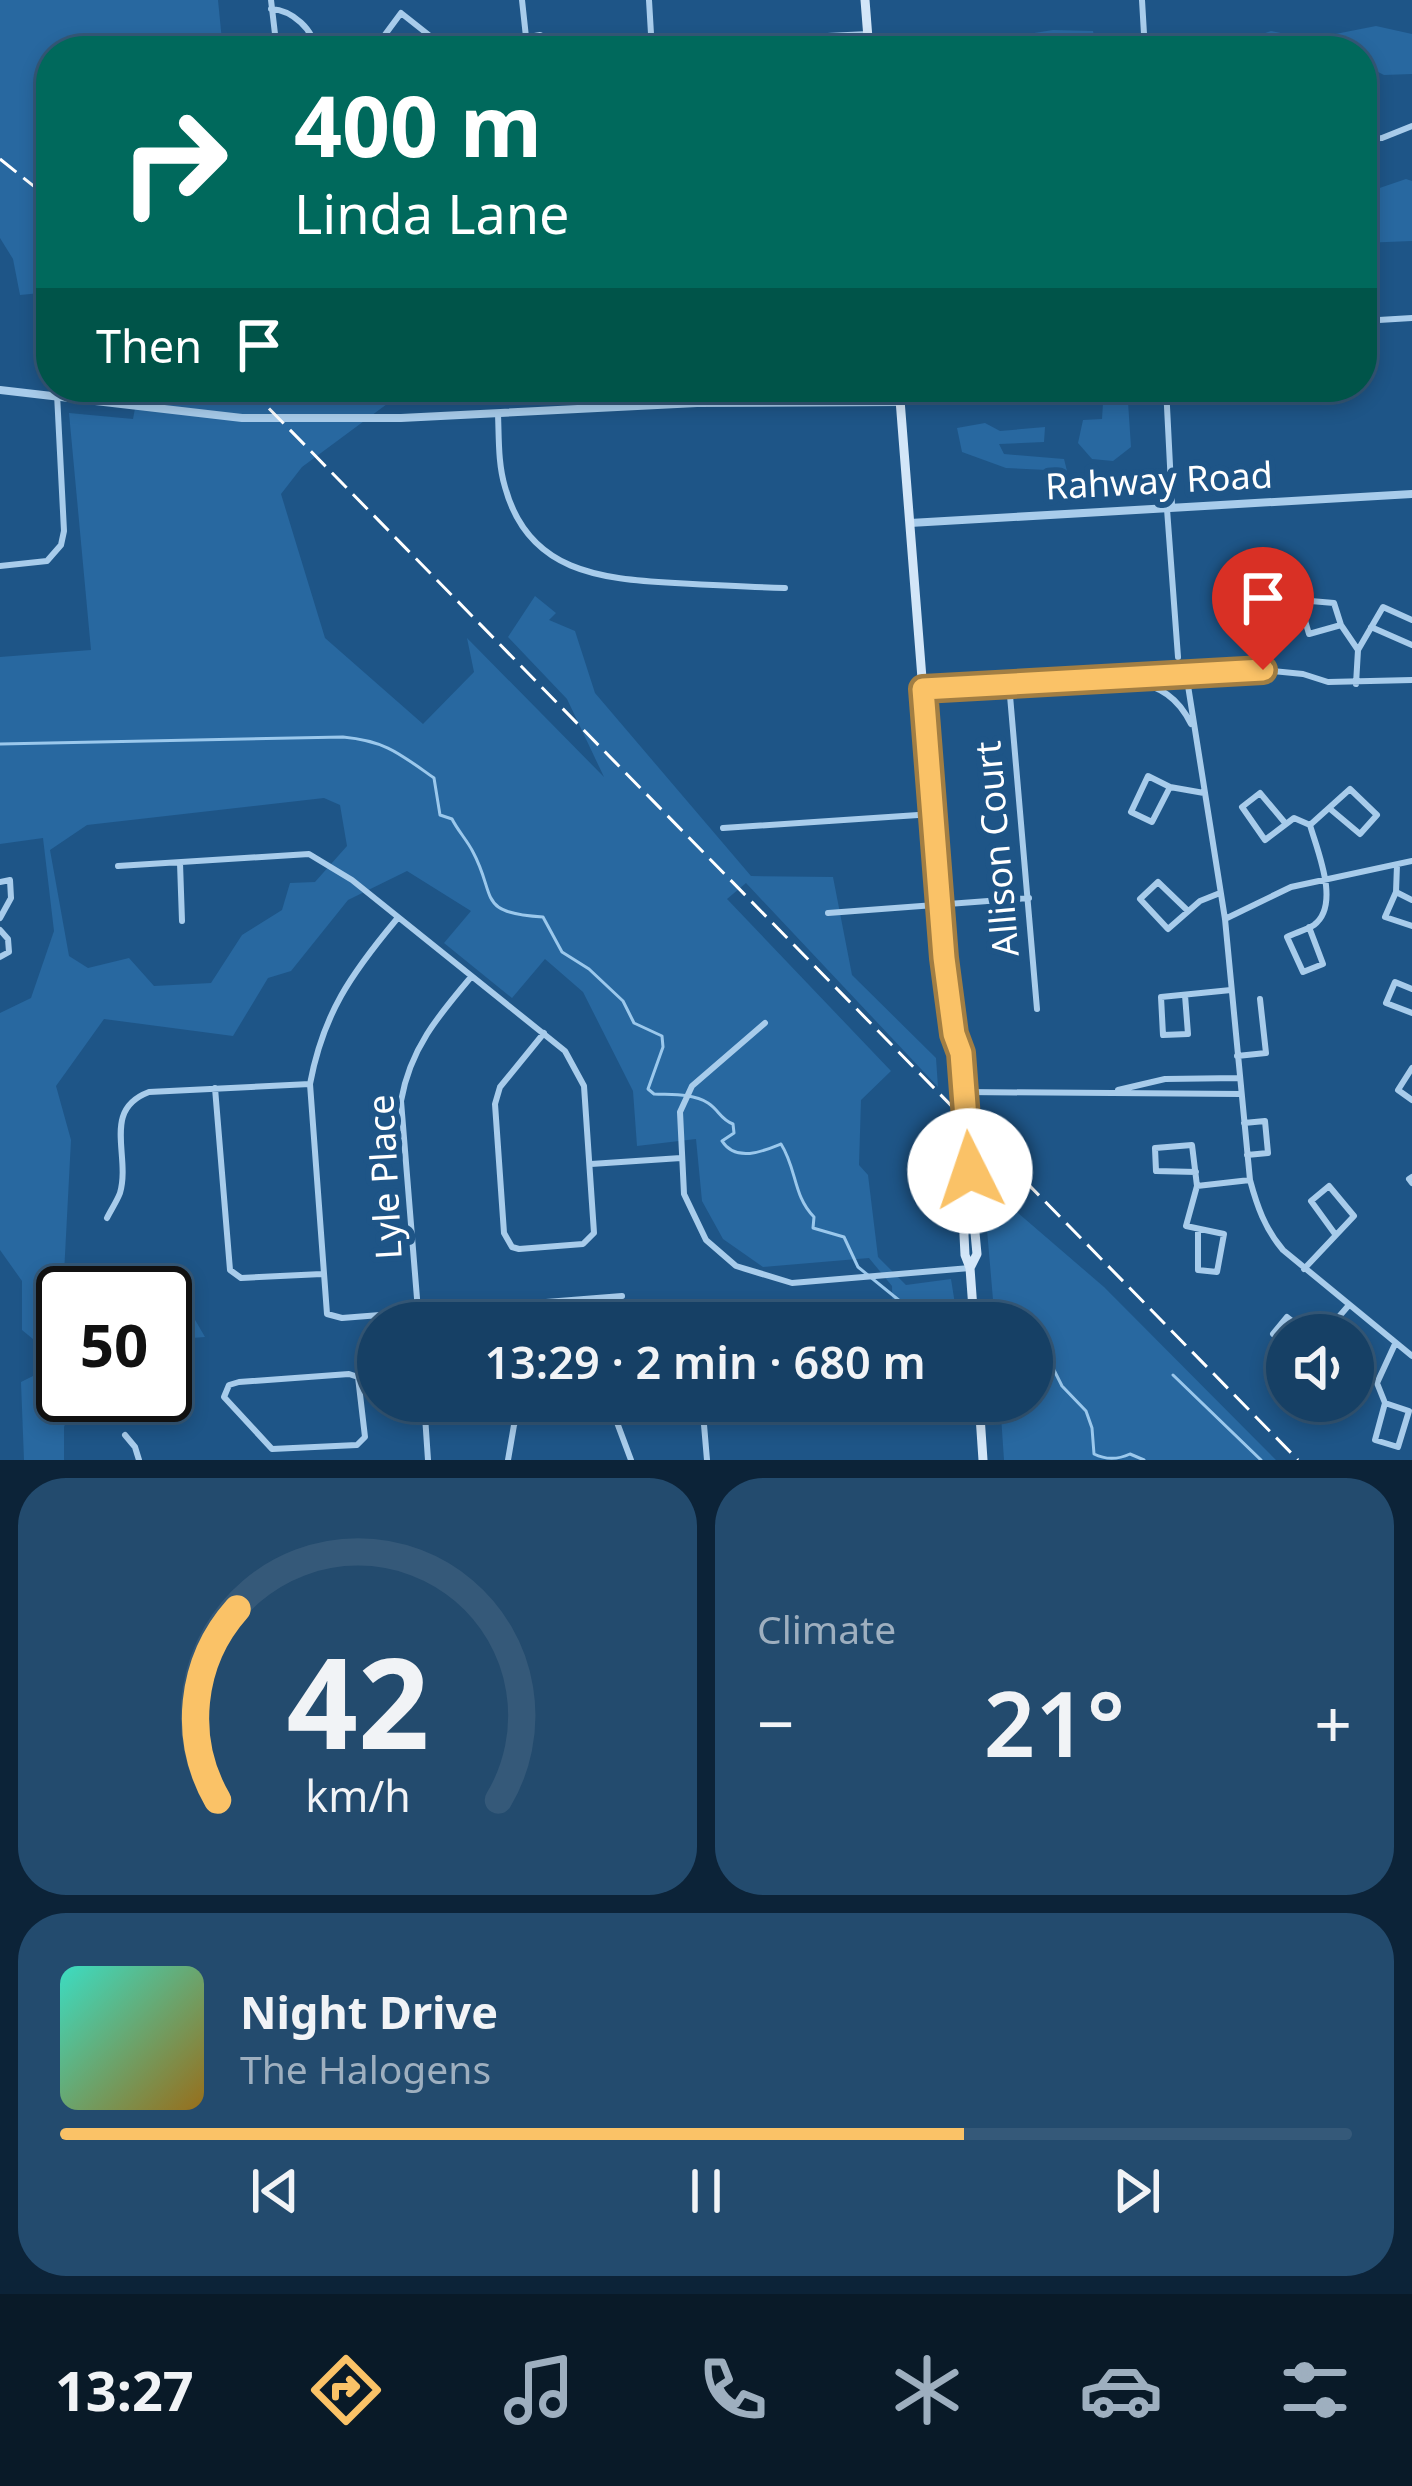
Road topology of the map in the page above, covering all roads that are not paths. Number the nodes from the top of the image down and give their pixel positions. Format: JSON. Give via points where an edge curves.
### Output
{"nodes":[{"id":1,"x":521,"y":0,"type":"edge"},
{"id":2,"x":649,"y":0,"type":"edge"},
{"id":3,"x":865,"y":0,"type":"edge"},
{"id":4,"x":1142,"y":0,"type":"edge"},
{"id":5,"x":271,"y":5,"type":"edge"},
{"id":6,"x":868,"y":34,"type":"joint"},
{"id":7,"x":275,"y":36,"type":"edge"},
{"id":8,"x":312,"y":36,"type":"edge"},
{"id":9,"x":384,"y":36,"type":"dead end"},
{"id":10,"x":430,"y":36,"type":"edge"},
{"id":11,"x":526,"y":36,"type":"edge"},
{"id":12,"x":651,"y":36,"type":"edge"},
{"id":13,"x":830,"y":36,"type":"edge"},
{"id":14,"x":1144,"y":36,"type":"edge"},
{"id":15,"x":1412,"y":126,"type":"edge"},
{"id":16,"x":1377,"y":138,"type":"edge"},
{"id":17,"x":1412,"y":318,"type":"edge"},
{"id":18,"x":1377,"y":320,"type":"edge"},
{"id":19,"x":0,"y":390,"type":"edge"},
{"id":20,"x":36,"y":393,"type":"edge"},
{"id":21,"x":57,"y":402,"type":"edge"},
{"id":22,"x":119,"y":402,"type":"edge"},
{"id":23,"x":901,"y":402,"type":"joint"},
{"id":24,"x":1166,"y":402,"type":"edge"},
{"id":25,"x":498,"y":414,"type":"junction"},
{"id":26,"x":1412,"y":494,"type":"edge"},
{"id":27,"x":1169,"y":505,"type":"junction"},
{"id":28,"x":910,"y":523,"type":"junction"},
{"id":29,"x":0,"y":566,"type":"edge"},
{"id":30,"x":785,"y":589,"type":"dead end"},
{"id":31,"x":1412,"y":620,"type":"edge"},
{"id":32,"x":1341,"y":625,"type":"junction"},
{"id":33,"x":1371,"y":627,"type":"junction"},
{"id":34,"x":1412,"y":645,"type":"edge"},
{"id":35,"x":1358,"y":650,"type":"junction"},
{"id":36,"x":1178,"y":657,"type":"dead end"},
{"id":37,"x":1186,"y":674,"type":"junction"},
{"id":38,"x":1123,"y":677,"type":"junction"},
{"id":39,"x":1412,"y":680,"type":"edge"},
{"id":40,"x":1009,"y":684,"type":"junction"},
{"id":41,"x":1356,"y":684,"type":"junction"},
{"id":42,"x":923,"y":689,"type":"junction"},
{"id":43,"x":1197,"y":750,"type":"junction"},
{"id":44,"x":1170,"y":787,"type":"junction"},
{"id":45,"x":1204,"y":793,"type":"junction"},
{"id":46,"x":1329,"y":808,"type":"junction"},
{"id":47,"x":933,"y":814,"type":"junction"},
{"id":48,"x":1286,"y":824,"type":"junction"},
{"id":49,"x":1310,"y":825,"type":"junction"},
{"id":50,"x":723,"y":827,"type":"dead end"},
{"id":51,"x":1412,"y":861,"type":"edge"},
{"id":52,"x":180,"y":862,"type":"junction"},
{"id":53,"x":118,"y":866,"type":"dead end"},
{"id":54,"x":1397,"y":866,"type":"junction"},
{"id":55,"x":1325,"y":881,"type":"junction"},
{"id":56,"x":0,"y":883,"type":"edge"},
{"id":57,"x":1220,"y":892,"type":"junction"},
{"id":58,"x":1396,"y":892,"type":"junction"},
{"id":59,"x":1029,"y":898,"type":"junction"},
{"id":60,"x":1412,"y":900,"type":"edge"},
{"id":61,"x":940,"y":904,"type":"junction"},
{"id":62,"x":1187,"y":910,"type":"junction"},
{"id":63,"x":828,"y":913,"type":"dead end"},
{"id":64,"x":0,"y":918,"type":"edge"},
{"id":65,"x":397,"y":919,"type":"junction"},
{"id":66,"x":1225,"y":920,"type":"junction"},
{"id":67,"x":182,"y":921,"type":"dead end"},
{"id":68,"x":1412,"y":926,"type":"edge"},
{"id":69,"x":1309,"y":927,"type":"junction"},
{"id":70,"x":0,"y":930,"type":"edge"},
{"id":71,"x":0,"y":957,"type":"edge"},
{"id":72,"x":471,"y":976,"type":"junction"},
{"id":73,"x":1412,"y":988,"type":"edge"},
{"id":74,"x":1231,"y":990,"type":"junction"},
{"id":75,"x":1185,"y":994,"type":"junction"},
{"id":76,"x":1260,"y":999,"type":"dead end"},
{"id":77,"x":1037,"y":1010,"type":"dead end"},
{"id":78,"x":1412,"y":1013,"type":"edge"},
{"id":79,"x":765,"y":1023,"type":"dead end"},
{"id":80,"x":544,"y":1033,"type":"junction"},
{"id":81,"x":954,"y":1034,"type":"junction"},
{"id":82,"x":1237,"y":1057,"type":"junction"},
{"id":83,"x":1411,"y":1070,"type":"edge"},
{"id":84,"x":1239,"y":1078,"type":"junction"},
{"id":85,"x":310,"y":1084,"type":"junction"},
{"id":86,"x":215,"y":1088,"type":"junction"},
{"id":87,"x":964,"y":1092,"type":"junction"},
{"id":88,"x":1108,"y":1094,"type":"junction"},
{"id":89,"x":1241,"y":1094,"type":"junction"},
{"id":90,"x":1412,"y":1100,"type":"edge"},
{"id":91,"x":1244,"y":1123,"type":"junction"},
{"id":92,"x":1247,"y":1154,"type":"junction"},
{"id":93,"x":681,"y":1158,"type":"junction"},
{"id":94,"x":591,"y":1164,"type":"junction"},
{"id":95,"x":1196,"y":1172,"type":"junction"},
{"id":96,"x":1250,"y":1180,"type":"junction"},
{"id":97,"x":1197,"y":1186,"type":"junction"},
{"id":98,"x":107,"y":1218,"type":"dead end"},
{"id":99,"x":1198,"y":1229,"type":"junction"},
{"id":100,"x":1335,"y":1234,"type":"junction"},
{"id":101,"x":970,"y":1268,"type":"junction"},
{"id":102,"x":1304,"y":1269,"type":"junction"},
{"id":103,"x":322,"y":1274,"type":"junction"},
{"id":104,"x":622,"y":1296,"type":"dead end"},
{"id":105,"x":417,"y":1302,"type":"edge"},
{"id":106,"x":546,"y":1302,"type":"edge"},
{"id":107,"x":973,"y":1302,"type":"edge"},
{"id":108,"x":1349,"y":1305,"type":"junction"},
{"id":109,"x":1341,"y":1314,"type":"edge"},
{"id":110,"x":357,"y":1315,"type":"edge"},
{"id":111,"x":1394,"y":1344,"type":"junction"},
{"id":112,"x":1412,"y":1356,"type":"edge"},
{"id":113,"x":357,"y":1377,"type":"edge"},
{"id":114,"x":1385,"y":1403,"type":"junction"},
{"id":115,"x":364,"y":1422,"type":"edge"},
{"id":116,"x":425,"y":1422,"type":"edge"},
{"id":117,"x":515,"y":1422,"type":"edge"},
{"id":118,"x":617,"y":1422,"type":"edge"},
{"id":119,"x":704,"y":1422,"type":"edge"},
{"id":120,"x":980,"y":1422,"type":"edge"},
{"id":121,"x":125,"y":1435,"type":"dead end"},
{"id":122,"x":290,"y":1450,"type":"junction"},
{"id":123,"x":139,"y":1460,"type":"edge"},
{"id":124,"x":290,"y":1460,"type":"edge"},
{"id":125,"x":428,"y":1460,"type":"edge"},
{"id":126,"x":508,"y":1460,"type":"edge"},
{"id":127,"x":631,"y":1460,"type":"edge"},
{"id":128,"x":707,"y":1460,"type":"edge"},
{"id":129,"x":983,"y":1460,"type":"edge"}],
"edges":[{"from":1,"to":11,"type":"street"},
{"from":2,"to":12,"type":"street"},
{"from":3,"to":6,"type":"main road"},
{"from":4,"to":14,"type":"street"},
{"from":5,"to":7,"type":"street"},
{"from":5,"to":8,"type":"street","via":[[293,14]]},
{"from":6,"to":13,"type":"street"},
{"from":9,"to":10,"type":"street","via":[[400,13]]},
{"from":15,"to":16,"type":"street"},
{"from":17,"to":18,"type":"street"},
{"from":19,"to":20,"type":"street"},
{"from":21,"to":29,"type":"street","via":[[61,545],[47,561]]},
{"from":22,"to":25,"type":"street","via":[[242,418]]},
{"from":23,"to":25,"type":"street"},
{"from":23,"to":28,"type":"main road"},
{"from":24,"to":27,"type":"street"},
{"from":25,"to":30,"type":"street","via":[[509,501],[528,534],[566,564],[610,579]]},
{"from":26,"to":27,"type":"street","name":"Rahway Road"},
{"from":27,"to":28,"type":"street","name":"Rahway Road"},
{"from":27,"to":36,"type":"street"},
{"from":28,"to":42,"type":"main road"},
{"from":31,"to":33,"type":"street","via":[[1383,607]]},
{"from":32,"to":32,"type":"street","via":[[1309,634],[1299,600],[1334,603]]},
{"from":32,"to":35,"type":"street"},
{"from":33,"to":34,"type":"street"},
{"from":33,"to":35,"type":"street"},
{"from":35,"to":41,"type":"street"},
{"from":37,"to":38,"type":"street"},
{"from":37,"to":41,"type":"street","via":[[1288,671]]},
{"from":37,"to":43,"type":"street"},
{"from":38,"to":40,"type":"street"},
{"from":38,"to":43,"type":"street","via":[[1176,700]]},
{"from":39,"to":41,"type":"street"},
{"from":40,"to":42,"type":"street"},
{"from":40,"to":59,"type":"street","name":"Allison Court"},
{"from":42,"to":47,"type":"main road"},
{"from":43,"to":45,"type":"street"},
{"from":44,"to":44,"type":"street","via":[[1148,776],[1131,812],[1152,822]]},
{"from":44,"to":45,"type":"street"},
{"from":45,"to":57,"type":"street"},
{"from":46,"to":46,"type":"street","via":[[1350,789],[1377,815],[1360,834]]},
{"from":46,"to":49,"type":"street"},
{"from":47,"to":50,"type":"street"},
{"from":47,"to":61,"type":"main road"},
{"from":48,"to":48,"type":"street","via":[[1265,839],[1242,807],[1260,794]]},
{"from":48,"to":49,"type":"street","via":[[1294,818]]},
{"from":49,"to":55,"type":"street"},
{"from":51,"to":54,"type":"street"},
{"from":52,"to":53,"type":"street"},
{"from":52,"to":65,"type":"street","via":[[309,854]]},
{"from":52,"to":67,"type":"street"},
{"from":54,"to":55,"type":"street"},
{"from":54,"to":58,"type":"street"},
{"from":55,"to":66,"type":"street","via":[[1273,894]]},
{"from":55,"to":69,"type":"street","via":[[1324,913]]},
{"from":56,"to":64,"type":"street","via":[[10,880],[12,890]]},
{"from":57,"to":62,"type":"street"},
{"from":57,"to":66,"type":"street"},
{"from":58,"to":60,"type":"street"},
{"from":58,"to":68,"type":"street","via":[[1385,917]]},
{"from":59,"to":61,"type":"street"},
{"from":59,"to":77,"type":"street","name":"Allison Court"},
{"from":61,"to":63,"type":"street"},
{"from":61,"to":81,"type":"main road"},
{"from":62,"to":62,"type":"street","via":[[1168,929],[1140,899],[1158,882]]},
{"from":65,"to":72,"type":"street"},
{"from":65,"to":85,"type":"street","via":[[339,994]]},
{"from":66,"to":74,"type":"street"},
{"from":69,"to":69,"type":"street","via":[[1287,937],[1304,972],[1323,964]]},
{"from":70,"to":71,"type":"street","via":[[9,952]]},
{"from":72,"to":80,"type":"street"},
{"from":72,"to":105,"type":"street","name":"Lyle Place","via":[[419,1043],[401,1101]]},
{"from":73,"to":78,"type":"street","via":[[1395,982],[1386,1003]]},
{"from":74,"to":75,"type":"street"},
{"from":74,"to":82,"type":"street"},
{"from":75,"to":75,"type":"street","via":[[1161,997],[1163,1035],[1187,1034]]},
{"from":76,"to":82,"type":"street","via":[[1266,1053]]},
{"from":79,"to":93,"type":"street","via":[[688,1091]]},
{"from":80,"to":94,"type":"street","via":[[579,1072]]},
{"from":80,"to":94,"type":"street","via":[[495,1104],[504,1233],[519,1250],[583,1244],[594,1233]]},
{"from":81,"to":87,"type":"main road"},
{"from":81,"to":101,"type":"main road"},
{"from":82,"to":84,"type":"street"},
{"from":83,"to":90,"type":"street","via":[[1398,1090]]},
{"from":84,"to":88,"type":"street","via":[[1165,1079]]},
{"from":84,"to":89,"type":"street"},
{"from":85,"to":86,"type":"street"},
{"from":85,"to":103,"type":"street"},
{"from":86,"to":98,"type":"street","via":[[148,1092],[129,1102],[120,1118],[121,1190]]},
{"from":86,"to":103,"type":"street","via":[[230,1270],[241,1279]]},
{"from":87,"to":88,"type":"street"},
{"from":87,"to":101,"type":"main road","via":[[977,1254]]},
{"from":88,"to":89,"type":"street"},
{"from":89,"to":91,"type":"street"},
{"from":91,"to":92,"type":"street"},
{"from":91,"to":92,"type":"street","via":[[1265,1121],[1268,1153]]},
{"from":92,"to":96,"type":"street"},
{"from":93,"to":94,"type":"street"},
{"from":93,"to":101,"type":"street","via":[[692,1216],[736,1266],[792,1283]]},
{"from":95,"to":95,"type":"street","via":[[1192,1145],[1154,1148],[1156,1171]]},
{"from":95,"to":97,"type":"street"},
{"from":96,"to":97,"type":"street"},
{"from":96,"to":102,"type":"street","via":[[1271,1236]]},
{"from":97,"to":99,"type":"street","via":[[1186,1226]]},
{"from":99,"to":99,"type":"street","via":[[1223,1234],[1217,1272],[1198,1270]]},
{"from":100,"to":100,"type":"street","via":[[1354,1216],[1328,1186],[1311,1201]]},
{"from":100,"to":102,"type":"street"},
{"from":101,"to":107,"type":"main road"},
{"from":102,"to":108,"type":"street"},
{"from":103,"to":110,"type":"street","via":[[330,1317]]},
{"from":104,"to":106,"type":"street"},
{"from":108,"to":109,"type":"street"},
{"from":108,"to":111,"type":"street"},
{"from":111,"to":112,"type":"street"},
{"from":111,"to":114,"type":"street","via":[[1377,1383]]},
{"from":113,"to":122,"type":"street","via":[[229,1385],[226,1402],[272,1449]]},
{"from":114,"to":114,"type":"street","via":[[1409,1411],[1398,1447],[1375,1440]]},
{"from":115,"to":122,"type":"street","via":[[362,1444]]},
{"from":116,"to":125,"type":"street"},
{"from":117,"to":126,"type":"street"},
{"from":118,"to":127,"type":"street"},
{"from":119,"to":128,"type":"street"},
{"from":120,"to":129,"type":"main road"},
{"from":121,"to":123,"type":"street"},
{"from":122,"to":124,"type":"street"}]}
